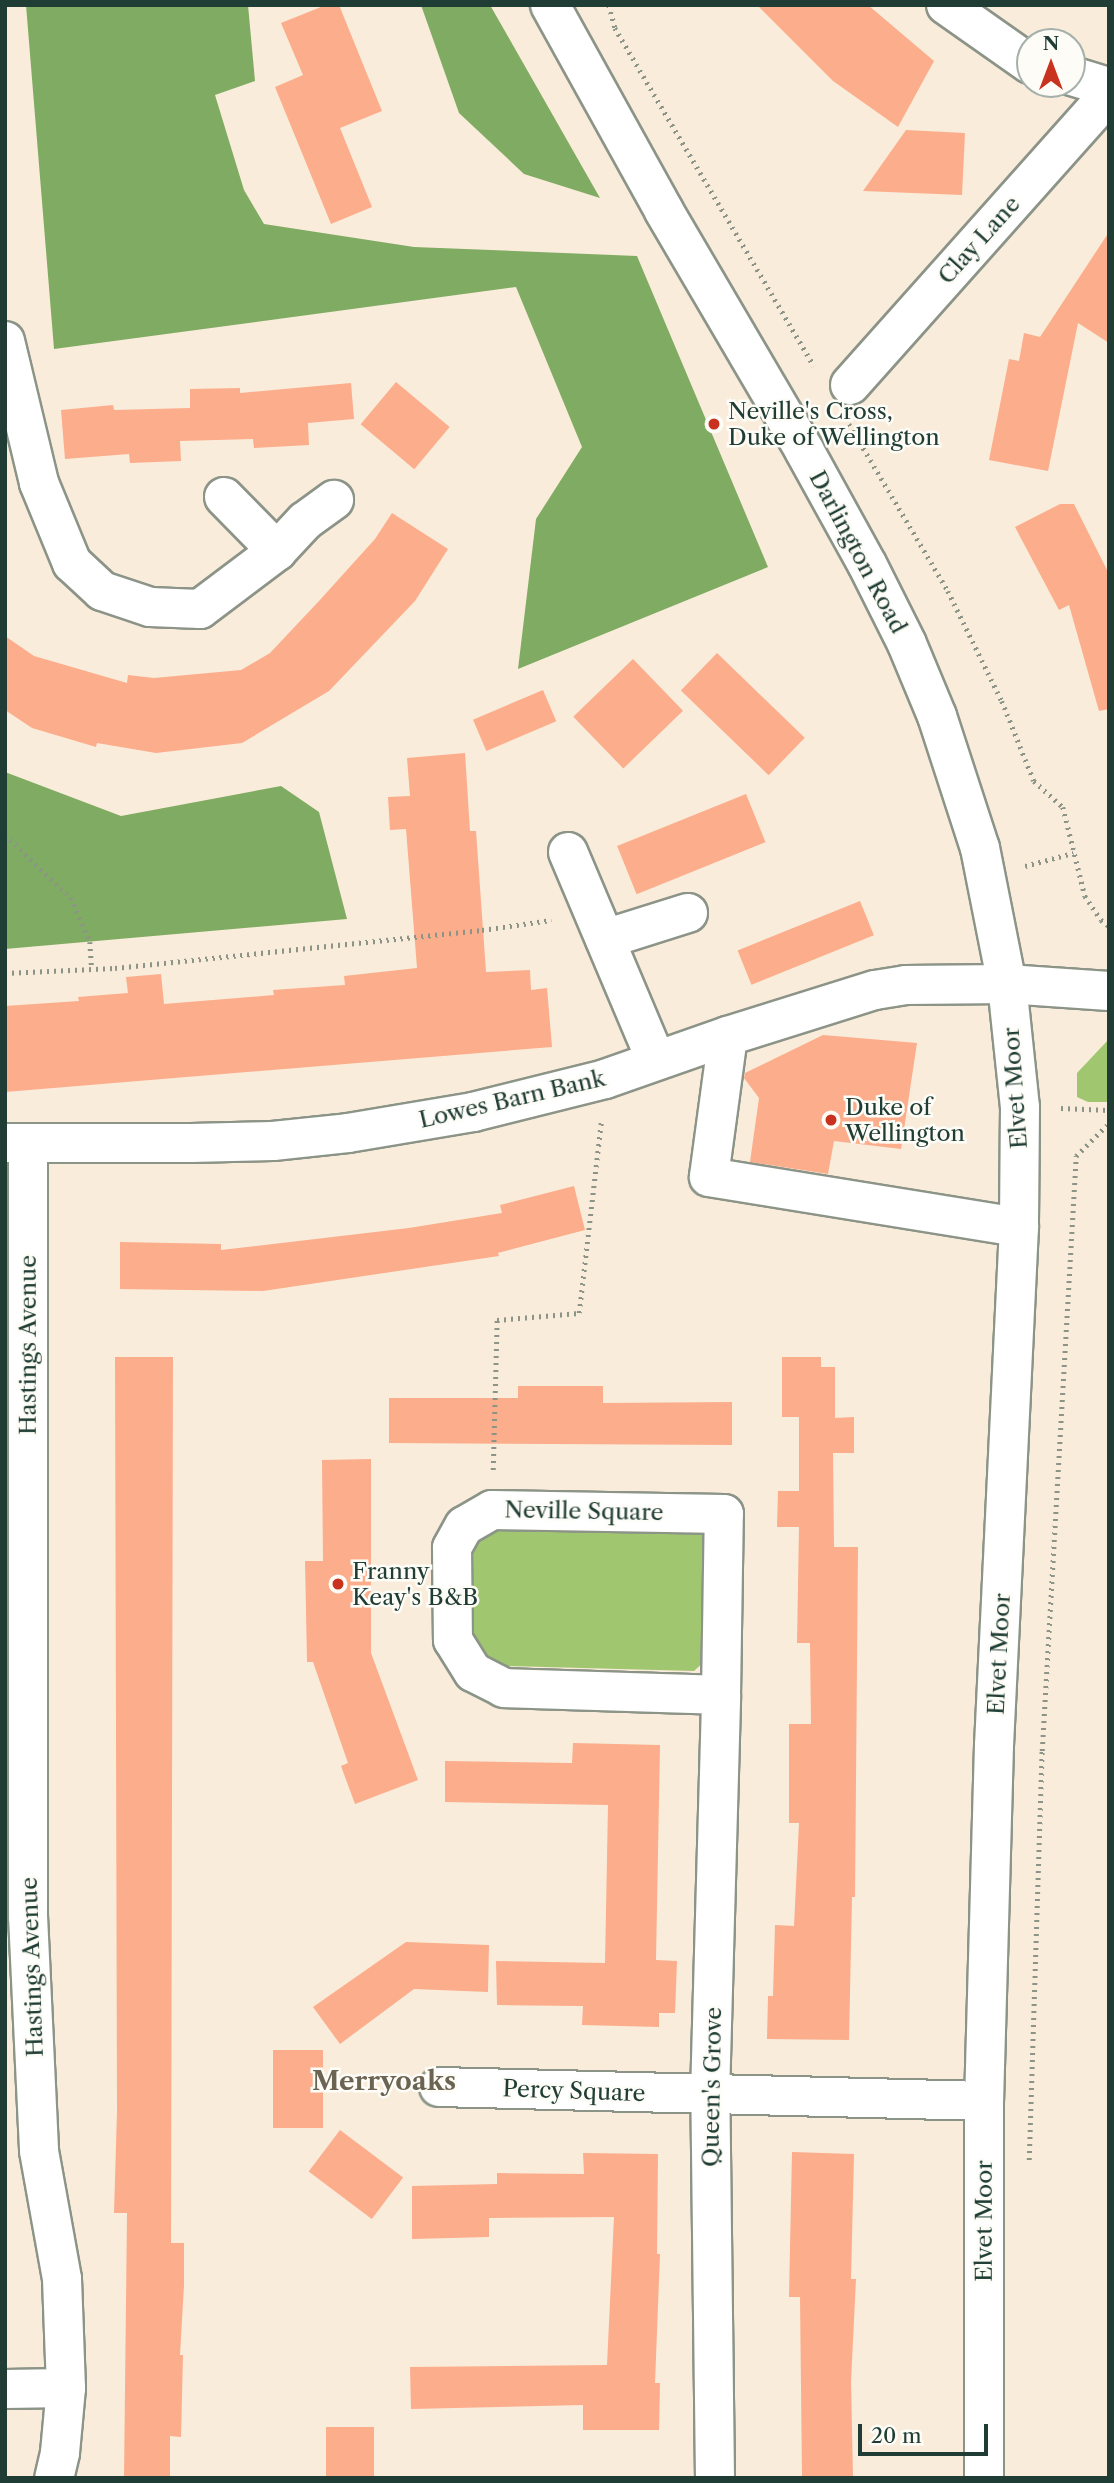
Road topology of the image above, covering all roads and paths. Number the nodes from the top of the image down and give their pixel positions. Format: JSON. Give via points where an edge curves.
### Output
{"nodes":[{"id":1,"x":550,"y":5,"type":"edge"},
{"id":2,"x":609,"y":5,"type":"edge"},
{"id":3,"x":946,"y":5,"type":"edge"},
{"id":4,"x":1016,"y":54,"type":"edge"},
{"id":5,"x":1086,"y":80,"type":"edge"},
{"id":6,"x":1109,"y":87,"type":"edge"},
{"id":7,"x":1109,"y":94,"type":"edge"},
{"id":8,"x":5,"y":341,"type":"edge"},
{"id":9,"x":835,"y":380,"type":"joint"},
{"id":10,"x":848,"y":423,"type":"dead end"},
{"id":11,"x":224,"y":497,"type":"dead end"},
{"id":12,"x":334,"y":500,"type":"dead end"},
{"id":13,"x":277,"y":551,"type":"junction"},
{"id":14,"x":5,"y":835,"type":"edge"},
{"id":15,"x":568,"y":852,"type":"dead end"},
{"id":16,"x":1073,"y":853,"type":"junction"},
{"id":17,"x":986,"y":876,"type":"junction"},
{"id":18,"x":688,"y":913,"type":"dead end"},
{"id":19,"x":600,"y":926,"type":"junction"},
{"id":20,"x":1109,"y":926,"type":"edge"},
{"id":21,"x":92,"y":969,"type":"junction"},
{"id":22,"x":5,"y":973,"type":"edge"},
{"id":23,"x":1007,"y":984,"type":"junction"},
{"id":24,"x":1109,"y":991,"type":"edge"},
{"id":25,"x":728,"y":1036,"type":"junction"},
{"id":26,"x":656,"y":1060,"type":"junction"},
{"id":27,"x":606,"y":1079,"type":"junction"},
{"id":28,"x":1109,"y":1123,"type":"edge"},
{"id":29,"x":16,"y":1144,"type":"edge"},
{"id":30,"x":1019,"y":1227,"type":"junction"},
{"id":31,"x":492,"y":1510,"type":"junction"},
{"id":32,"x":16,"y":1544,"type":"edge"},
{"id":33,"x":721,"y":1695,"type":"junction"},
{"id":34,"x":17,"y":1916,"type":"edge"},
{"id":35,"x":439,"y":2087,"type":"dead end"},
{"id":36,"x":710,"y":2096,"type":"junction"},
{"id":37,"x":984,"y":2101,"type":"junction"},
{"id":38,"x":1029,"y":2171,"type":"dead end"},
{"id":39,"x":66,"y":2388,"type":"junction"},
{"id":40,"x":5,"y":2389,"type":"edge"},
{"id":41,"x":54,"y":2478,"type":"edge"},
{"id":42,"x":715,"y":2478,"type":"edge"},
{"id":43,"x":984,"y":2478,"type":"edge"}],
"edges":[{"from":1,"to":17,"type":"main road","name":"Darlington Road","via":[[867,564],[937,716]]},
{"from":2,"to":9,"type":"path","via":[[615,29]]},
{"from":3,"to":4,"type":"main road"},
{"from":5,"to":6,"type":"main road"},
{"from":7,"to":9,"type":"main road","name":"Clay Lane"},
{"from":8,"to":13,"type":"main road","via":[[39,483],[72,563],[102,591],[150,607],[200,610]]},
{"from":10,"to":16,"type":"path","via":[[948,591],[1002,701],[1034,781],[1063,807]]},
{"from":11,"to":13,"type":"main road"},
{"from":12,"to":13,"type":"main road","via":[[305,521]]},
{"from":14,"to":21,"type":"path","via":[[71,898],[90,942]]},
{"from":15,"to":19,"type":"main road"},
{"from":16,"to":17,"type":"path"},
{"from":16,"to":20,"type":"path","via":[[1085,896]]},
{"from":17,"to":23,"type":"main road","name":"Darlington Road"},
{"from":18,"to":19,"type":"main road"},
{"from":19,"to":21,"type":"path","via":[[482,930]]},
{"from":19,"to":26,"type":"main road"},
{"from":21,"to":22,"type":"path"},
{"from":23,"to":24,"type":"main road","name":"Lowes Barn Bank"},
{"from":23,"to":25,"type":"main road","name":"Lowes Barn Bank","via":[[905,985],[875,990]]},
{"from":23,"to":30,"type":"main road","name":"Elvet Moor","via":[[1020,1107]]},
{"from":25,"to":26,"type":"main road","name":"Lowes Barn Bank"},
{"from":25,"to":30,"type":"main road","via":[[709,1177]]},
{"from":26,"to":27,"type":"main road","name":"Lowes Barn Bank"},
{"from":27,"to":29,"type":"main road","name":"Lowes Barn Bank","via":[[472,1112],[348,1133],[232,1142]]},
{"from":27,"to":31,"type":"path","via":[[579,1313],[497,1320]]},
{"from":28,"to":38,"type":"path","via":[[1076,1156],[1042,1751]]},
{"from":29,"to":32,"type":"main road","name":"Hastings Avenue"},
{"from":30,"to":37,"type":"main road","name":"Elvet Moor","via":[[994,1745]]},
{"from":31,"to":33,"type":"main road","name":"Neville Square","via":[[724,1514]]},
{"from":31,"to":33,"type":"main road","name":"Neville Square","via":[[464,1526],[452,1548],[453,1640],[472,1672],[504,1688]]},
{"from":32,"to":34,"type":"main road","name":"Hastings Avenue"},
{"from":33,"to":36,"type":"main road","name":"Queen's Grove"},
{"from":34,"to":39,"type":"main road","name":"Hastings Avenue","via":[[39,2151],[62,2279]]},
{"from":35,"to":36,"type":"main road","name":"Percy Square"},
{"from":36,"to":37,"type":"main road","name":"Percy Square"},
{"from":36,"to":42,"type":"main road","name":"Queen's Grove"},
{"from":37,"to":43,"type":"main road","name":"Elvet Moor"},
{"from":39,"to":40,"type":"main road"},
{"from":39,"to":41,"type":"main road","name":"Hastings Avenue"}]}
